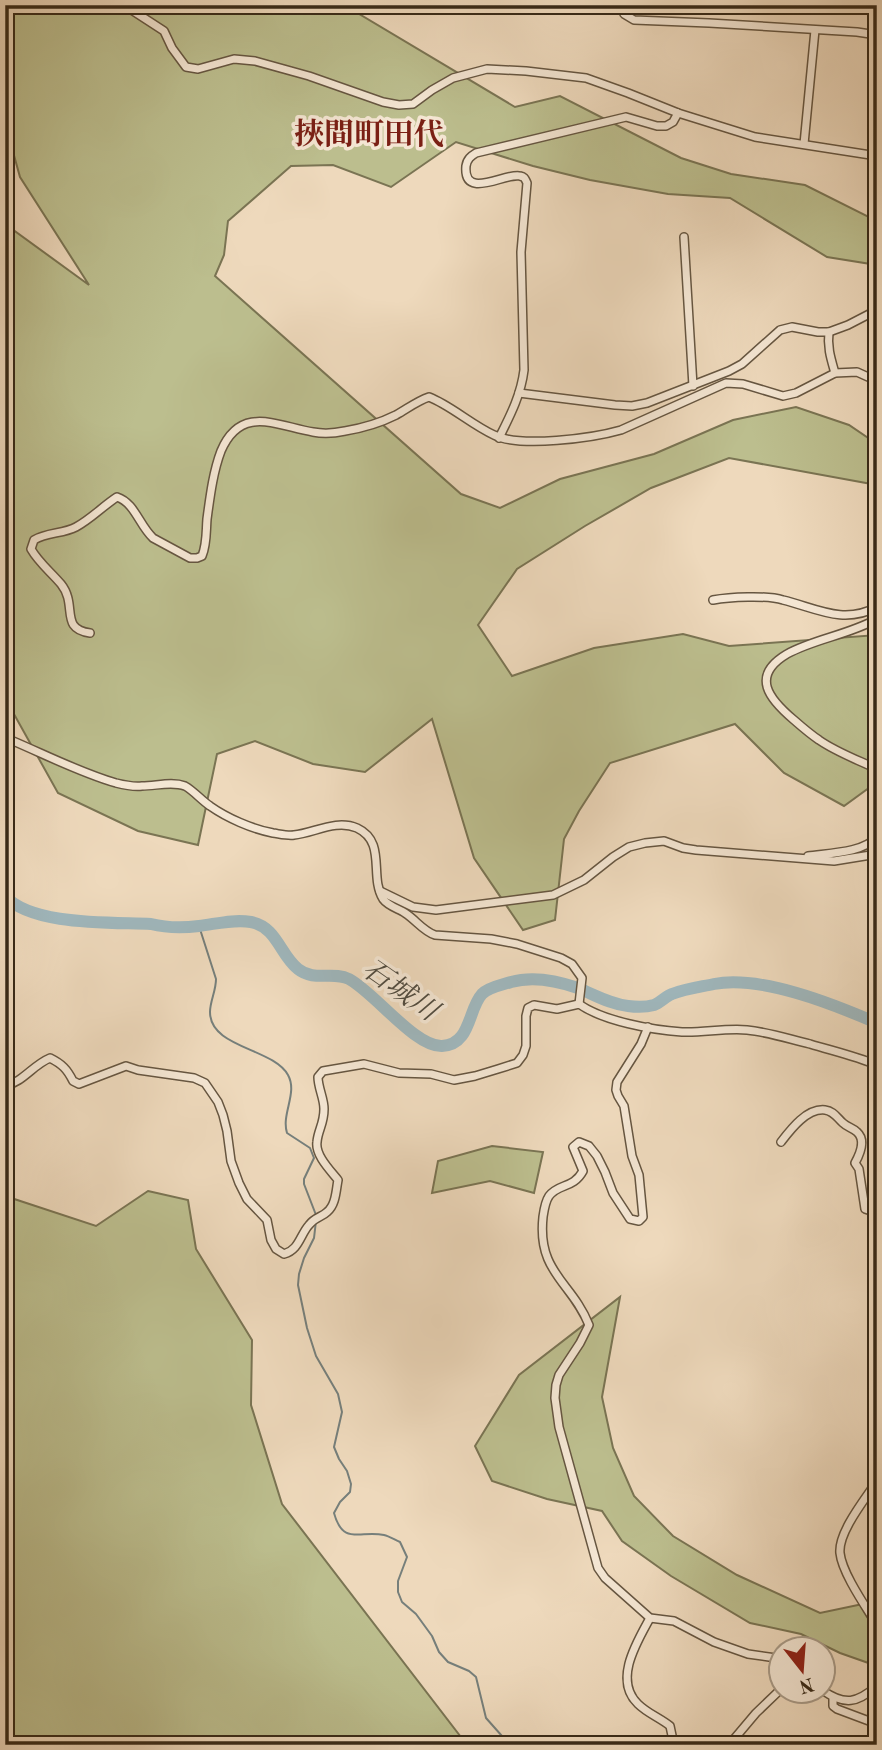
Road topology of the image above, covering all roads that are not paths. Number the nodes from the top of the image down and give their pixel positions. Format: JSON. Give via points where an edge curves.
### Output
{"nodes":[{"id":1,"x":124,"y":5,"type":"edge"},
{"id":2,"x":624,"y":5,"type":"edge"},
{"id":3,"x":815,"y":30,"type":"junction"},
{"id":4,"x":877,"y":35,"type":"edge"},
{"id":5,"x":678,"y":113,"type":"junction"},
{"id":6,"x":804,"y":144,"type":"junction"},
{"id":7,"x":877,"y":156,"type":"edge"},
{"id":8,"x":684,"y":237,"type":"dead end"},
{"id":9,"x":877,"y":310,"type":"edge"},
{"id":10,"x":829,"y":332,"type":"junction"},
{"id":11,"x":835,"y":373,"type":"junction"},
{"id":12,"x":877,"y":381,"type":"edge"},
{"id":13,"x":693,"y":386,"type":"junction"},
{"id":14,"x":519,"y":393,"type":"junction"},
{"id":15,"x":499,"y":438,"type":"junction"},
{"id":16,"x":713,"y":600,"type":"dead end"},
{"id":17,"x":877,"y":607,"type":"edge"},
{"id":18,"x":877,"y":619,"type":"edge"},
{"id":19,"x":90,"y":633,"type":"dead end"},
{"id":20,"x":5,"y":736,"type":"edge"},
{"id":21,"x":877,"y":769,"type":"edge"},
{"id":22,"x":877,"y":837,"type":"edge"},
{"id":23,"x":877,"y":854,"type":"edge"},
{"id":24,"x":793,"y":858,"type":"junction"},
{"id":25,"x":380,"y":891,"type":"junction"},
{"id":26,"x":579,"y":1003,"type":"junction"},
{"id":27,"x":648,"y":1027,"type":"junction"},
{"id":28,"x":877,"y":1065,"type":"edge"},
{"id":29,"x":5,"y":1086,"type":"edge"},
{"id":30,"x":781,"y":1142,"type":"dead end"},
{"id":31,"x":877,"y":1213,"type":"edge"},
{"id":32,"x":877,"y":1481,"type":"edge"},
{"id":33,"x":650,"y":1618,"type":"junction"},
{"id":34,"x":877,"y":1625,"type":"edge"},
{"id":35,"x":766,"y":1657,"type":"edge"},
{"id":36,"x":877,"y":1686,"type":"edge"},
{"id":37,"x":836,"y":1699,"type":"edge"},
{"id":38,"x":766,"y":1703,"type":"edge"},
{"id":39,"x":832,"y":1704,"type":"edge"},
{"id":40,"x":877,"y":1724,"type":"edge"},
{"id":41,"x":674,"y":1745,"type":"edge"},
{"id":42,"x":729,"y":1745,"type":"edge"}],
"edges":[{"from":1,"to":5,"type":"street","via":[[164,32],[186,67],[198,69],[234,59],[255,61],[400,105],[414,104],[453,78],[487,69],[526,71],[586,78]]},
{"from":2,"to":3,"type":"street","via":[[624,14],[634,20]]},
{"from":3,"to":4,"type":"street"},
{"from":3,"to":6,"type":"street"},
{"from":5,"to":6,"type":"street","via":[[755,137]]},
{"from":5,"to":14,"type":"street","via":[[666,127],[625,117],[476,153],[468,160],[468,176],[475,183],[514,176],[527,183],[521,252],[524,370]]},
{"from":6,"to":7,"type":"street"},
{"from":8,"to":13,"type":"street"},
{"from":9,"to":10,"type":"street"},
{"from":10,"to":11,"type":"street"},
{"from":10,"to":13,"type":"street","via":[[780,330],[742,364]]},
{"from":11,"to":12,"type":"street","via":[[857,372]]},
{"from":11,"to":15,"type":"street","via":[[783,396],[726,383],[606,435],[548,442]]},
{"from":13,"to":14,"type":"street","via":[[632,406]]},
{"from":14,"to":15,"type":"street"},
{"from":15,"to":19,"type":"street","via":[[429,397],[396,415],[343,432],[315,432],[261,421],[243,424],[230,436],[218,461],[202,556],[190,558],[153,538],[128,503],[117,497],[75,528],[34,540],[31,548],[36,557],[69,599],[71,623]]},
{"from":16,"to":17,"type":"street","via":[[781,599],[844,616]]},
{"from":18,"to":21,"type":"street","via":[[789,653],[767,671],[766,684],[779,708],[820,741]]},
{"from":20,"to":25,"type":"street","via":[[118,784],[184,786],[225,814],[270,832],[294,835],[350,825],[370,838]]},
{"from":22,"to":24,"type":"street","via":[[859,849]]},
{"from":23,"to":24,"type":"street","via":[[834,861]]},
{"from":24,"to":25,"type":"street","via":[[696,850],[664,841],[629,847],[584,880],[553,895],[436,910],[413,907]]},
{"from":25,"to":26,"type":"street","via":[[384,901],[427,932],[517,944],[572,964],[582,978]]},
{"from":26,"to":27,"type":"street","via":[[598,1015]]},
{"from":26,"to":29,"type":"street","via":[[557,1009],[528,1008],[526,1046],[517,1063],[475,1076],[454,1080],[364,1064],[323,1071],[318,1083],[324,1120],[316,1143],[319,1155],[338,1180],[335,1198],[327,1213],[307,1226],[297,1246],[284,1254],[276,1249],[267,1220],[239,1183],[223,1115],[205,1083],[127,1066],[79,1084],[50,1058]]},
{"from":27,"to":28,"type":"street","via":[[683,1032],[746,1030]]},
{"from":27,"to":33,"type":"street","via":[[616,1090],[624,1106],[639,1175],[643,1217],[630,1219],[597,1156],[579,1142],[573,1146],[583,1171],[576,1181],[550,1195],[542,1239],[548,1264],[589,1325],[559,1375],[555,1398],[587,1530],[605,1578]]},
{"from":30,"to":31,"type":"street","via":[[807,1115],[825,1110],[834,1113],[862,1138],[855,1163],[865,1209]]},
{"from":32,"to":34,"type":"street","via":[[847,1528],[840,1552]]},
{"from":33,"to":35,"type":"street","via":[[674,1621],[714,1642]]},
{"from":33,"to":41,"type":"street","via":[[626,1673],[630,1694],[670,1726]]},
{"from":36,"to":37,"type":"street","via":[[861,1699]]},
{"from":38,"to":42,"type":"street"},
{"from":39,"to":40,"type":"street"}]}
